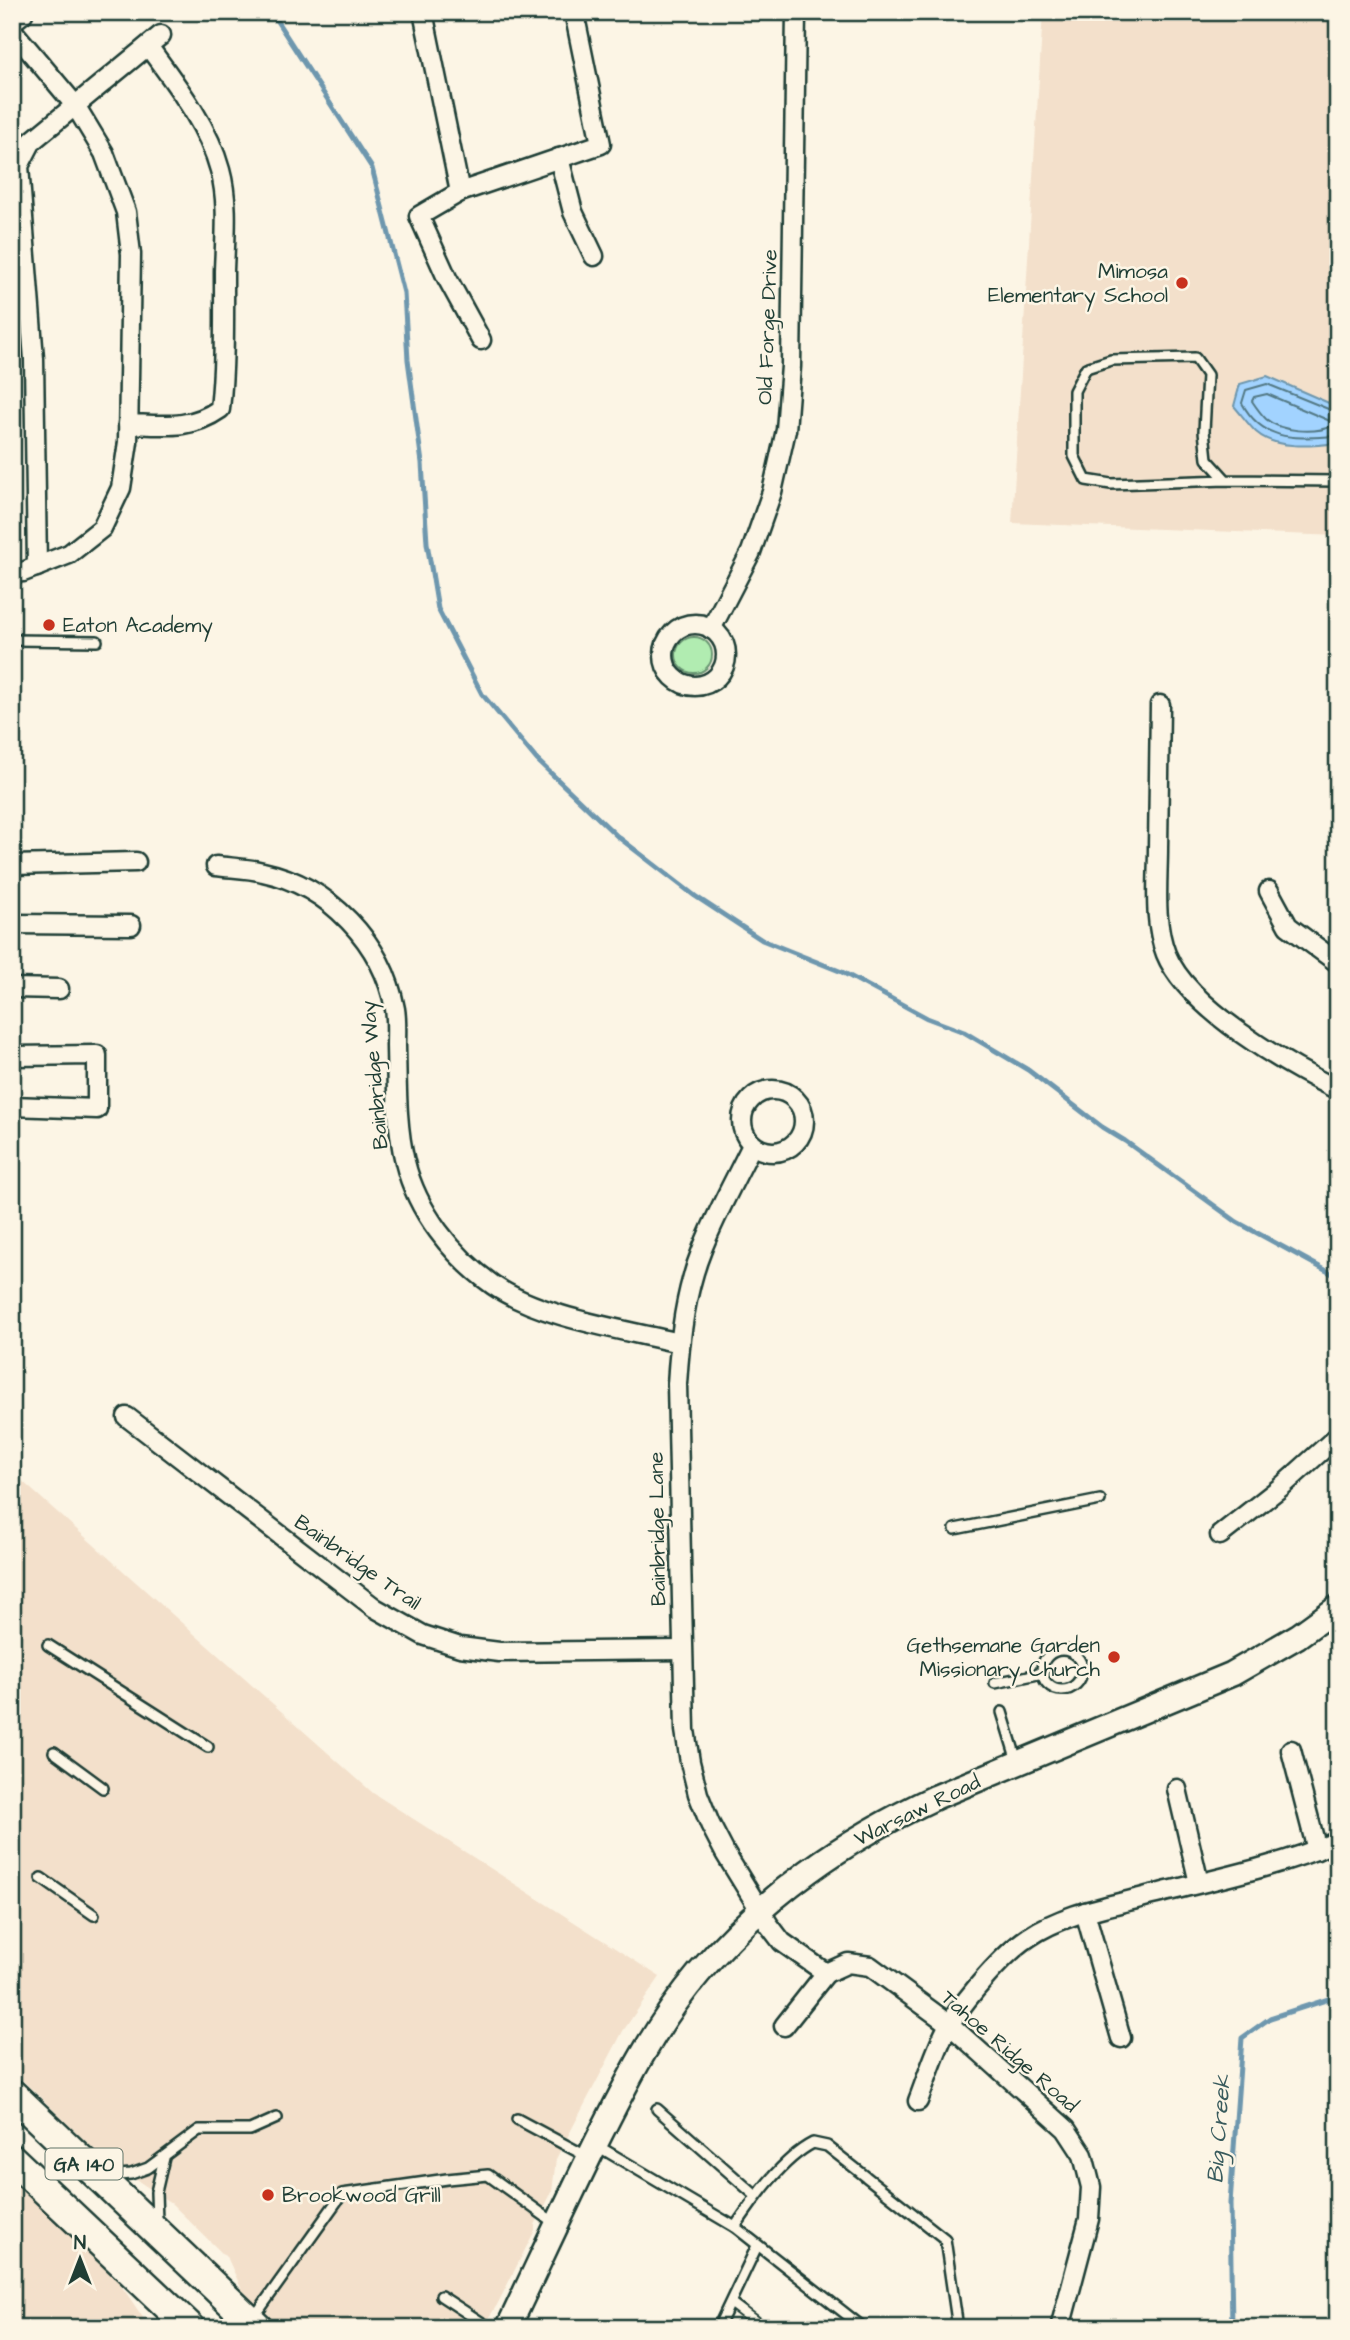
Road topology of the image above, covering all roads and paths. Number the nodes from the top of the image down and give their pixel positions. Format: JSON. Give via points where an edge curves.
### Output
{"nodes":[{"id":1,"x":21,"y":12,"type":"edge"},
{"id":2,"x":423,"y":12,"type":"edge"},
{"id":3,"x":574,"y":12,"type":"edge"},
{"id":4,"x":796,"y":12,"type":"edge"},
{"id":5,"x":12,"y":19,"type":"edge"},
{"id":6,"x":12,"y":30,"type":"edge"},
{"id":7,"x":75,"y":105,"type":"junction"},
{"id":8,"x":559,"y":158,"type":"junction"},
{"id":9,"x":460,"y":192,"type":"junction"},
{"id":10,"x":594,"y":256,"type":"dead end"},
{"id":11,"x":481,"y":340,"type":"dead end"},
{"id":12,"x":128,"y":424,"type":"junction"},
{"id":13,"x":1226,"y":480,"type":"junction"},
{"id":14,"x":1338,"y":481,"type":"edge"},
{"id":15,"x":37,"y":567,"type":"junction"},
{"id":16,"x":12,"y":573,"type":"edge"},
{"id":17,"x":711,"y":629,"type":"dead end"},
{"id":18,"x":12,"y":640,"type":"edge"},
{"id":19,"x":97,"y":641,"type":"dead end"},
{"id":20,"x":1160,"y":705,"type":"dead end"},
{"id":21,"x":136,"y":862,"type":"dead end"},
{"id":22,"x":12,"y":865,"type":"edge"},
{"id":23,"x":216,"y":866,"type":"dead end"},
{"id":24,"x":1269,"y":891,"type":"dead end"},
{"id":25,"x":12,"y":924,"type":"edge"},
{"id":26,"x":131,"y":925,"type":"dead end"},
{"id":27,"x":1338,"y":963,"type":"edge"},
{"id":28,"x":12,"y":988,"type":"edge"},
{"id":29,"x":59,"y":989,"type":"dead end"},
{"id":30,"x":12,"y":1056,"type":"edge"},
{"id":31,"x":1338,"y":1090,"type":"edge"},
{"id":32,"x":12,"y":1106,"type":"edge"},
{"id":33,"x":752,"y":1145,"type":"dead end"},
{"id":34,"x":679,"y":1343,"type":"junction"},
{"id":35,"x":127,"y":1418,"type":"dead end"},
{"id":36,"x":1338,"y":1436,"type":"edge"},
{"id":37,"x":1100,"y":1500,"type":"dead end"},
{"id":38,"x":956,"y":1529,"type":"dead end"},
{"id":39,"x":1220,"y":1535,"type":"dead end"},
{"id":40,"x":1338,"y":1607,"type":"edge"},
{"id":41,"x":48,"y":1645,"type":"dead end"},
{"id":42,"x":682,"y":1650,"type":"junction"},
{"id":43,"x":1043,"y":1673,"type":"junction"},
{"id":44,"x":995,"y":1683,"type":"dead end"},
{"id":45,"x":1002,"y":1712,"type":"dead end"},
{"id":46,"x":208,"y":1747,"type":"dead end"},
{"id":47,"x":1291,"y":1750,"type":"dead end"},
{"id":48,"x":54,"y":1752,"type":"dead end"},
{"id":49,"x":1018,"y":1763,"type":"junction"},
{"id":50,"x":103,"y":1788,"type":"dead end"},
{"id":51,"x":1177,"y":1789,"type":"dead end"},
{"id":52,"x":1338,"y":1841,"type":"edge"},
{"id":53,"x":1317,"y":1850,"type":"junction"},
{"id":54,"x":41,"y":1878,"type":"dead end"},
{"id":55,"x":1199,"y":1883,"type":"junction"},
{"id":56,"x":759,"y":1909,"type":"junction"},
{"id":57,"x":1085,"y":1912,"type":"junction"},
{"id":58,"x":94,"y":1915,"type":"dead end"},
{"id":59,"x":826,"y":1973,"type":"junction"},
{"id":60,"x":949,"y":2024,"type":"junction"},
{"id":61,"x":784,"y":2026,"type":"dead end"},
{"id":62,"x":1121,"y":2038,"type":"dead end"},
{"id":63,"x":12,"y":2094,"type":"edge"},
{"id":64,"x":918,"y":2101,"type":"dead end"},
{"id":65,"x":657,"y":2109,"type":"dead end"},
{"id":66,"x":276,"y":2118,"type":"dead end"},
{"id":67,"x":517,"y":2119,"type":"dead end"},
{"id":68,"x":592,"y":2151,"type":"junction"},
{"id":69,"x":164,"y":2158,"type":"junction"},
{"id":70,"x":12,"y":2159,"type":"edge"},
{"id":71,"x":97,"y":2177,"type":"junction"},
{"id":72,"x":756,"y":2196,"type":"junction"},
{"id":73,"x":556,"y":2225,"type":"junction"},
{"id":74,"x":735,"y":2227,"type":"junction"},
{"id":75,"x":158,"y":2232,"type":"junction"},
{"id":76,"x":757,"y":2246,"type":"junction"},
{"id":77,"x":441,"y":2296,"type":"dead end"},
{"id":78,"x":731,"y":2303,"type":"junction"},
{"id":79,"x":255,"y":2324,"type":"edge"},
{"id":80,"x":188,"y":2326,"type":"edge"},
{"id":81,"x":490,"y":2328,"type":"edge"},
{"id":82,"x":508,"y":2328,"type":"edge"},
{"id":83,"x":718,"y":2328,"type":"edge"},
{"id":84,"x":764,"y":2328,"type":"edge"},
{"id":85,"x":858,"y":2328,"type":"edge"},
{"id":86,"x":958,"y":2328,"type":"edge"},
{"id":87,"x":1060,"y":2328,"type":"edge"}],
"edges":[{"from":1,"to":5,"type":"street"},
{"from":2,"to":9,"type":"street"},
{"from":3,"to":8,"type":"street","via":[[601,144]]},
{"from":4,"to":17,"type":"street","name":"Old Forge Drive","via":[[786,430],[772,492],[751,552]]},
{"from":6,"to":7,"type":"street"},
{"from":7,"to":12,"type":"street","via":[[104,153],[126,212],[131,254]]},
{"from":7,"to":12,"type":"street","via":[[155,41],[204,130],[220,170],[225,206],[220,409],[203,421]]},
{"from":7,"to":15,"type":"street","via":[[32,141],[19,166],[34,359]]},
{"from":8,"to":9,"type":"street"},
{"from":8,"to":10,"type":"street","via":[[573,212]]},
{"from":9,"to":11,"type":"street","via":[[419,216]]},
{"from":12,"to":15,"type":"street","via":[[121,488],[102,528],[69,554]]},
{"from":13,"to":13,"type":"lane","via":[[1207,459],[1207,375],[1195,358],[1111,360],[1086,368],[1074,391],[1074,456],[1086,480],[1111,484]]},
{"from":13,"to":14,"type":"lane"},
{"from":15,"to":16,"type":"street"},
{"from":18,"to":19,"type":"lane"},
{"from":20,"to":31,"type":"street","via":[[1157,918],[1166,954],[1186,987],[1207,1007],[1296,1070]]},
{"from":21,"to":22,"type":"street"},
{"from":23,"to":34,"type":"street","name":"Bainbridge Way","via":[[264,872],[306,888],[343,913],[372,947],[395,1011],[398,1119],[405,1163],[426,1214],[457,1255],[494,1285],[533,1306]]},
{"from":24,"to":27,"type":"street","via":[[1288,926]]},
{"from":25,"to":26,"type":"street"},
{"from":28,"to":29,"type":"street"},
{"from":30,"to":32,"type":"street","via":[[97,1055],[97,1109]]},
{"from":33,"to":34,"type":"street","name":"Bainbridge Lane","via":[[703,1247]]},
{"from":34,"to":42,"type":"street","name":"Bainbridge Lane"},
{"from":35,"to":42,"type":"street","name":"Bainbridge Trail","via":[[375,1608],[423,1635],[499,1653]]},
{"from":36,"to":39,"type":"street"},
{"from":37,"to":38,"type":"lane"},
{"from":40,"to":49,"type":"street","name":"Warsaw Road","via":[[1232,1674]]},
{"from":41,"to":46,"type":"lane"},
{"from":42,"to":56,"type":"street","name":"Bainbridge Lane","via":[[685,1730],[698,1794],[725,1853]]},
{"from":43,"to":43,"type":"lane","via":[[1055,1689],[1069,1689],[1079,1681],[1082,1668],[1076,1656],[1063,1650],[1045,1660]]},
{"from":43,"to":44,"type":"lane"},
{"from":45,"to":49,"type":"lane"},
{"from":47,"to":53,"type":"street"},
{"from":48,"to":50,"type":"lane"},
{"from":49,"to":56,"type":"street","name":"Warsaw Road","via":[[888,1819],[822,1860]]},
{"from":51,"to":55,"type":"street"},
{"from":52,"to":53,"type":"street"},
{"from":53,"to":55,"type":"street"},
{"from":54,"to":58,"type":"lane"},
{"from":55,"to":57,"type":"street"},
{"from":56,"to":59,"type":"street","via":[[782,1942]]},
{"from":56,"to":68,"type":"street","name":"Warsaw Road","via":[[698,1973],[649,2042]]},
{"from":57,"to":60,"type":"street","via":[[1029,1937],[1003,1958]]},
{"from":57,"to":62,"type":"street"},
{"from":59,"to":60,"type":"street","name":"Tahoe Ridge Road","via":[[848,1963],[870,1966]]},
{"from":59,"to":61,"type":"street"},
{"from":60,"to":64,"type":"street"},
{"from":60,"to":87,"type":"street","name":"Tahoe Ridge Road","via":[[1066,2129],[1083,2155],[1091,2187],[1089,2219]]},
{"from":63,"to":71,"type":"main road","number":"GA 140"},
{"from":65,"to":72,"type":"lane"},
{"from":66,"to":69,"type":"lane","via":[[250,2130],[200,2130]]},
{"from":67,"to":68,"type":"lane"},
{"from":68,"to":73,"type":"street","name":"Warsaw Road"},
{"from":68,"to":74,"type":"lane"},
{"from":69,"to":71,"type":"lane","via":[[131,2174]]},
{"from":69,"to":75,"type":"lane","via":[[155,2206]]},
{"from":70,"to":80,"type":"main road","number":"GA 140"},
{"from":71,"to":75,"type":"main road","number":"GA 140"},
{"from":72,"to":74,"type":"lane"},
{"from":72,"to":86,"type":"lane","via":[[802,2148],[813,2143],[827,2146],[945,2239]]},
{"from":73,"to":79,"type":"lane","via":[[488,2175],[342,2194]]},
{"from":73,"to":82,"type":"street","name":"Warsaw Road"},
{"from":74,"to":76,"type":"lane"},
{"from":75,"to":79,"type":"main road","number":"GA 140"},
{"from":76,"to":78,"type":"lane"},
{"from":76,"to":85,"type":"lane","via":[[860,2325]]},
{"from":77,"to":81,"type":"lane"},
{"from":78,"to":83,"type":"lane"},
{"from":78,"to":84,"type":"lane"}]}
